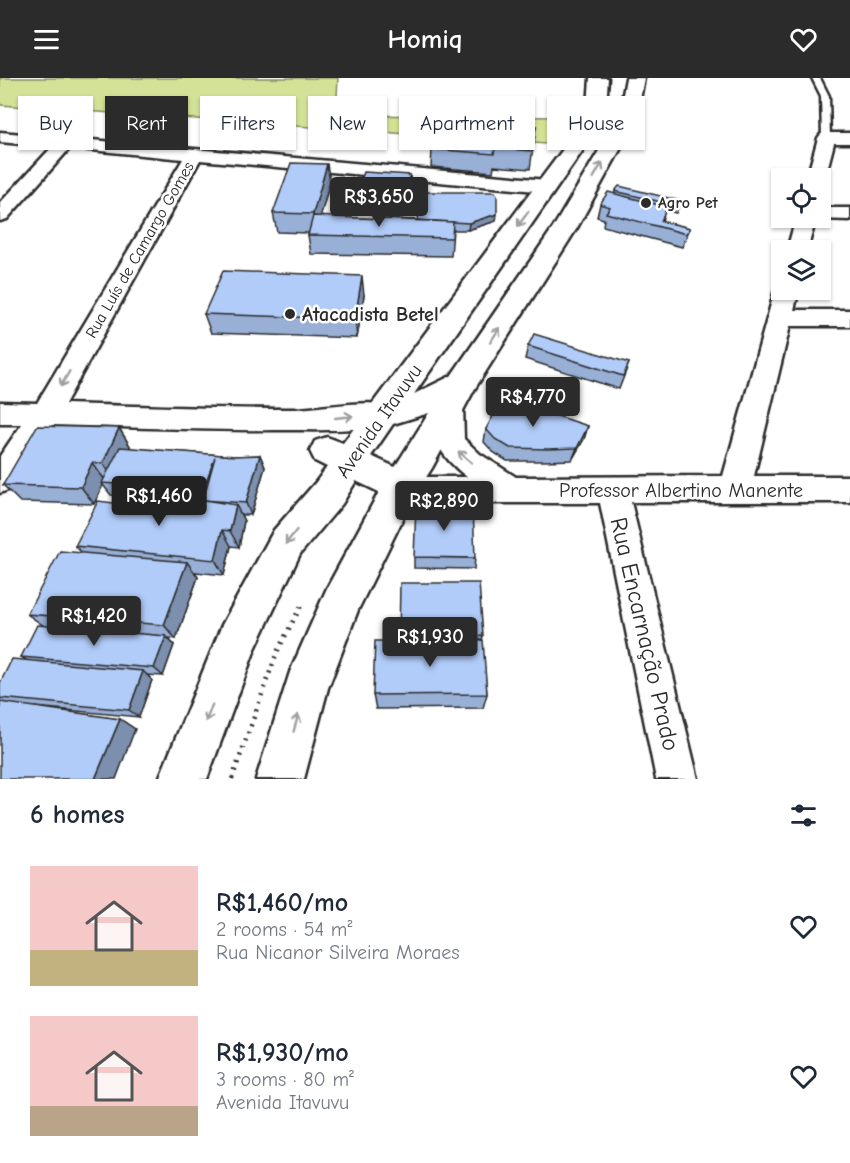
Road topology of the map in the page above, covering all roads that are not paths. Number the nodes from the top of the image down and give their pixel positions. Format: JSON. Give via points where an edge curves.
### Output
{"nodes":[{"id":1,"x":599,"y":78,"type":"edge"},
{"id":2,"x":635,"y":78,"type":"edge"},
{"id":3,"x":816,"y":78,"type":"edge"},
{"id":4,"x":0,"y":137,"type":"edge"},
{"id":5,"x":827,"y":138,"type":"junction"},
{"id":6,"x":850,"y":138,"type":"edge"},
{"id":7,"x":18,"y":139,"type":"edge"},
{"id":8,"x":93,"y":146,"type":"edge"},
{"id":9,"x":59,"y":150,"type":"edge"},
{"id":10,"x":194,"y":155,"type":"junction"},
{"id":11,"x":819,"y":168,"type":"edge"},
{"id":12,"x":547,"y":186,"type":"junction"},
{"id":13,"x":831,"y":214,"type":"edge"},
{"id":14,"x":850,"y":214,"type":"edge"},
{"id":15,"x":0,"y":215,"type":"edge"},
{"id":16,"x":784,"y":300,"type":"edge"},
{"id":17,"x":780,"y":318,"type":"junction"},
{"id":18,"x":850,"y":318,"type":"edge"},
{"id":19,"x":456,"y":395,"type":"junction"},
{"id":20,"x":0,"y":413,"type":"edge"},
{"id":21,"x":45,"y":414,"type":"junction"},
{"id":22,"x":382,"y":414,"type":"junction"},
{"id":23,"x":243,"y":420,"type":"junction"},
{"id":24,"x":335,"y":469,"type":"junction"},
{"id":25,"x":0,"y":480,"type":"edge"},
{"id":26,"x":401,"y":486,"type":"junction"},
{"id":27,"x":735,"y":489,"type":"junction"},
{"id":28,"x":850,"y":489,"type":"edge"},
{"id":29,"x":512,"y":490,"type":"junction"},
{"id":30,"x":613,"y":490,"type":"junction"},
{"id":31,"x":183,"y":779,"type":"edge"},
{"id":32,"x":280,"y":779,"type":"edge"},
{"id":33,"x":677,"y":779,"type":"edge"}],
"edges":[{"from":1,"to":12,"type":"main road","name":"Avenida Itavuvu","via":[[597,107],[582,137]]},
{"from":19,"to":2,"type":"main road","one_way":true,"via":[[565,228],[617,137],[630,105]]},
{"from":3,"to":5,"type":"lane","via":[[825,96]]},
{"from":4,"to":7,"type":"street"},
{"from":5,"to":6,"type":"street"},
{"from":5,"to":11,"type":"street"},
{"from":8,"to":10,"type":"street"},
{"from":9,"to":15,"type":"street"},
{"from":10,"to":12,"type":"street"},
{"from":10,"to":21,"type":"street","name":"Rua Luís de Camargo Gomes","one_way":true},
{"from":12,"to":22,"type":"main road","name":"Avenida Itavuvu","one_way":true},
{"from":13,"to":14,"type":"street"},
{"from":16,"to":17,"type":"street"},
{"from":17,"to":18,"type":"street"},
{"from":17,"to":27,"type":"street"},
{"from":19,"to":22,"type":"main road"},
{"from":19,"to":26,"type":"main road"},
{"from":29,"to":19,"type":"street","one_way":true,"via":[[452,446],[448,427]]},
{"from":20,"to":21,"type":"street"},
{"from":21,"to":23,"type":"street"},
{"from":21,"to":25,"type":"street","name":"Rua Luís de Camargo Gomes"},
{"from":23,"to":22,"type":"street","one_way":true,"via":[[323,420]]},
{"from":22,"to":24,"type":"main road","name":"Avenida Itavuvu"},
{"from":23,"to":24,"type":"street","via":[[288,425],[311,434]]},
{"from":24,"to":26,"type":"main road"},
{"from":24,"to":31,"type":"main road","name":"Avenida Itavuvu","one_way":true,"via":[[287,542],[237,640]]},
{"from":26,"to":29,"type":"street","name":"Professor Albertino Manente","via":[[419,490]]},
{"from":32,"to":26,"type":"main road","one_way":true,"via":[[306,688],[336,612]]},
{"from":27,"to":28,"type":"street","name":"Professor Albertino Manente"},
{"from":27,"to":30,"type":"street","name":"Professor Albertino Manente"},
{"from":29,"to":30,"type":"street","name":"Professor Albertino Manente"},
{"from":30,"to":33,"type":"street","name":"Rua Encarnação Prado"}]}
